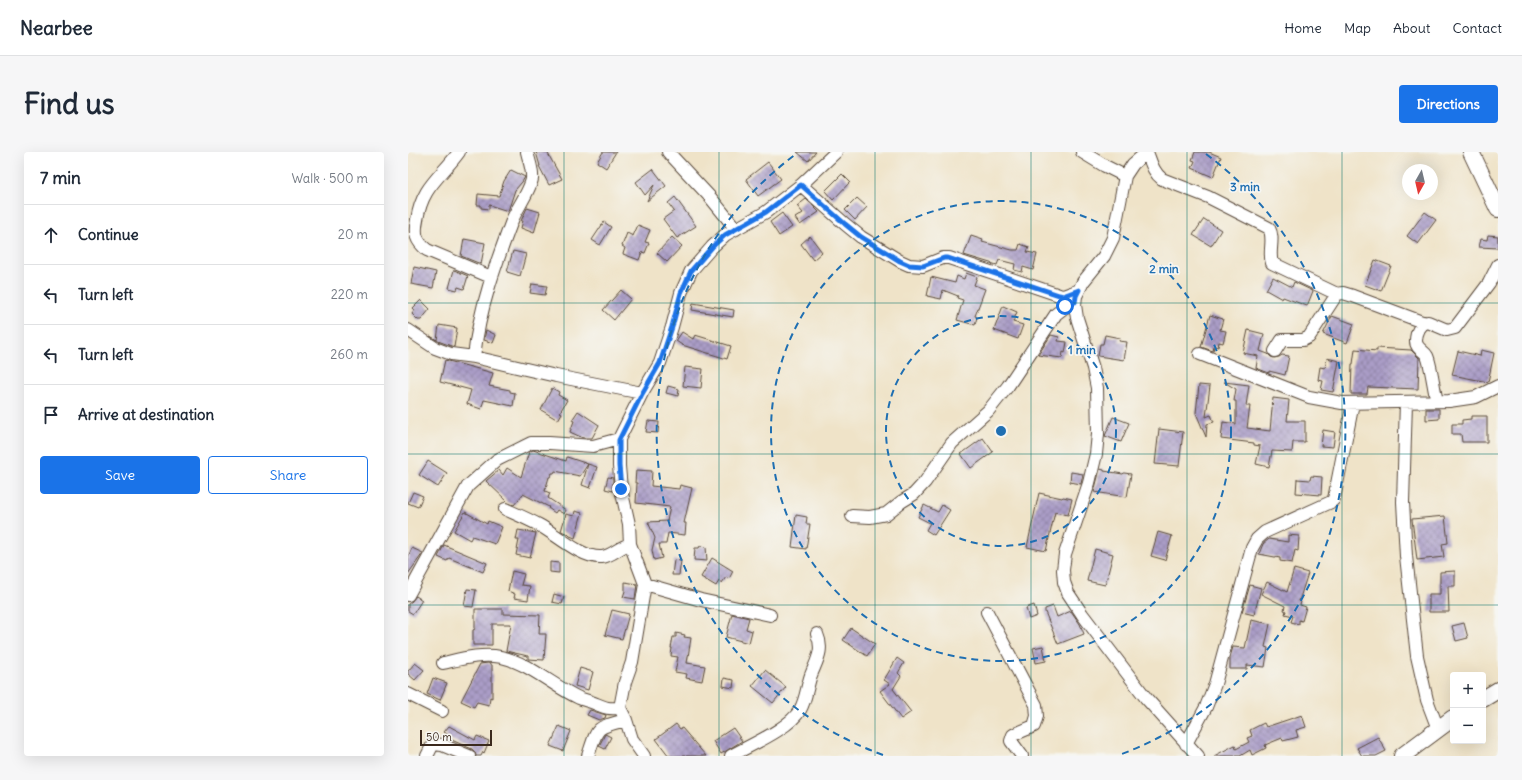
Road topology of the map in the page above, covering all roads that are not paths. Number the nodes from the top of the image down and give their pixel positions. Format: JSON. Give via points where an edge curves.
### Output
{"nodes":[{"id":1,"x":459,"y":152,"type":"edge"},
{"id":2,"x":527,"y":152,"type":"edge"},
{"id":3,"x":836,"y":152,"type":"edge"},
{"id":4,"x":1082,"y":152,"type":"edge"},
{"id":5,"x":1147,"y":152,"type":"edge"},
{"id":6,"x":1470,"y":152,"type":"edge"},
{"id":7,"x":673,"y":154,"type":"edge"},
{"id":8,"x":1125,"y":176,"type":"junction"},
{"id":9,"x":801,"y":185,"type":"junction"},
{"id":10,"x":1498,"y":209,"type":"edge"},
{"id":11,"x":736,"y":229,"type":"junction"},
{"id":12,"x":1498,"y":264,"type":"edge"},
{"id":13,"x":491,"y":277,"type":"junction"},
{"id":14,"x":1079,"y":290,"type":"junction"},
{"id":15,"x":1337,"y":294,"type":"junction"},
{"id":16,"x":1075,"y":302,"type":"junction"},
{"id":17,"x":1425,"y":322,"type":"junction"},
{"id":18,"x":408,"y":330,"type":"edge"},
{"id":19,"x":1275,"y":351,"type":"dead end"},
{"id":20,"x":1200,"y":354,"type":"dead end"},
{"id":21,"x":474,"y":357,"type":"junction"},
{"id":22,"x":1498,"y":386,"type":"edge"},
{"id":23,"x":642,"y":394,"type":"junction"},
{"id":24,"x":1437,"y":401,"type":"junction"},
{"id":25,"x":1406,"y":402,"type":"junction"},
{"id":26,"x":1353,"y":403,"type":"junction"},
{"id":27,"x":619,"y":440,"type":"junction"},
{"id":28,"x":505,"y":510,"type":"dead end"},
{"id":29,"x":852,"y":516,"type":"dead end"},
{"id":30,"x":630,"y":544,"type":"junction"},
{"id":31,"x":645,"y":584,"type":"junction"},
{"id":32,"x":408,"y":595,"type":"edge"},
{"id":33,"x":987,"y":612,"type":"dead end"},
{"id":34,"x":770,"y":615,"type":"dead end"},
{"id":35,"x":817,"y":634,"type":"dead end"},
{"id":36,"x":443,"y":663,"type":"dead end"},
{"id":37,"x":1498,"y":690,"type":"edge"},
{"id":38,"x":408,"y":694,"type":"edge"},
{"id":39,"x":1486,"y":697,"type":"edge"},
{"id":40,"x":620,"y":708,"type":"junction"},
{"id":41,"x":442,"y":711,"type":"dead end"},
{"id":42,"x":626,"y":720,"type":"junction"},
{"id":43,"x":1450,"y":720,"type":"edge"},
{"id":44,"x":1438,"y":728,"type":"junction"},
{"id":45,"x":1186,"y":744,"type":"junction"},
{"id":46,"x":427,"y":756,"type":"edge"},
{"id":47,"x":469,"y":756,"type":"edge"},
{"id":48,"x":588,"y":756,"type":"edge"},
{"id":49,"x":644,"y":756,"type":"edge"},
{"id":50,"x":731,"y":756,"type":"edge"},
{"id":51,"x":1022,"y":756,"type":"edge"},
{"id":52,"x":1198,"y":756,"type":"edge"},
{"id":53,"x":1402,"y":756,"type":"edge"}],
"edges":[{"from":1,"to":13,"type":"street","via":[[425,193],[415,228],[417,238],[427,250]]},
{"from":2,"to":13,"type":"street","via":[[532,181],[514,216]]},
{"from":3,"to":9,"type":"street"},
{"from":4,"to":8,"type":"street"},
{"from":5,"to":8,"type":"street","via":[[1133,164]]},
{"from":5,"to":15,"type":"street","via":[[1153,168],[1162,179],[1208,197],[1269,228],[1272,236],[1272,263]]},
{"from":6,"to":10,"type":"street"},
{"from":7,"to":11,"type":"street"},
{"from":8,"to":14,"type":"street","via":[[1113,238],[1104,256]]},
{"from":9,"to":11,"type":"street","via":[[766,212]]},
{"from":9,"to":14,"type":"street","via":[[861,237],[909,265],[923,266],[946,258],[1063,296]]},
{"from":11,"to":23,"type":"street","via":[[712,247],[691,271],[681,293],[660,363]]},
{"from":12,"to":17,"type":"street","via":[[1489,283],[1455,328],[1447,330]]},
{"from":13,"to":21,"type":"street","via":[[476,335]]},
{"from":14,"to":16,"type":"street"},
{"from":15,"to":17,"type":"street","via":[[1353,296]]},
{"from":15,"to":19,"type":"street","via":[[1309,337],[1303,340],[1282,340]]},
{"from":16,"to":29,"type":"street","via":[[1056,314],[1008,386],[988,411],[952,443],[914,494],[886,514],[870,517]]},
{"from":16,"to":45,"type":"street","via":[[1077,318],[1097,388],[1098,434],[1089,483],[1065,554],[1064,582],[1082,614],[1146,698]]},
{"from":17,"to":24,"type":"street","via":[[1420,328],[1416,343],[1427,356]]},
{"from":18,"to":21,"type":"street","via":[[435,348],[451,354]]},
{"from":20,"to":26,"type":"street","via":[[1309,397]]},
{"from":21,"to":23,"type":"street"},
{"from":22,"to":24,"type":"street","via":[[1476,397]]},
{"from":23,"to":27,"type":"street"},
{"from":24,"to":25,"type":"street"},
{"from":25,"to":26,"type":"street"},
{"from":25,"to":44,"type":"street","via":[[1403,502],[1406,556],[1417,656],[1427,700]]},
{"from":26,"to":45,"type":"street","via":[[1334,499],[1264,532],[1252,548],[1215,684]]},
{"from":27,"to":30,"type":"street","via":[[621,489],[629,524]]},
{"from":27,"to":32,"type":"street","via":[[593,446],[531,443],[497,460],[468,486]]},
{"from":28,"to":30,"type":"street","via":[[539,524],[591,556],[609,555]]},
{"from":30,"to":31,"type":"street"},
{"from":31,"to":34,"type":"street","via":[[701,600]]},
{"from":31,"to":40,"type":"street","via":[[635,649]]},
{"from":33,"to":51,"type":"street","via":[[1036,705],[1037,716],[1034,726],[1014,735],[1011,741]]},
{"from":35,"to":50,"type":"street","via":[[821,642],[820,651],[801,709],[788,724]]},
{"from":36,"to":40,"type":"street","via":[[469,657],[506,658],[522,664],[580,699],[605,708]]},
{"from":37,"to":39,"type":"street"},
{"from":38,"to":41,"type":"street"},
{"from":40,"to":42,"type":"street"},
{"from":42,"to":48,"type":"street","via":[[603,726],[597,731]]},
{"from":42,"to":49,"type":"street","via":[[632,739]]},
{"from":43,"to":44,"type":"street"},
{"from":44,"to":53,"type":"street"},
{"from":45,"to":52,"type":"street"},
{"from":46,"to":47,"type":"street","via":[[434,744]]}]}
